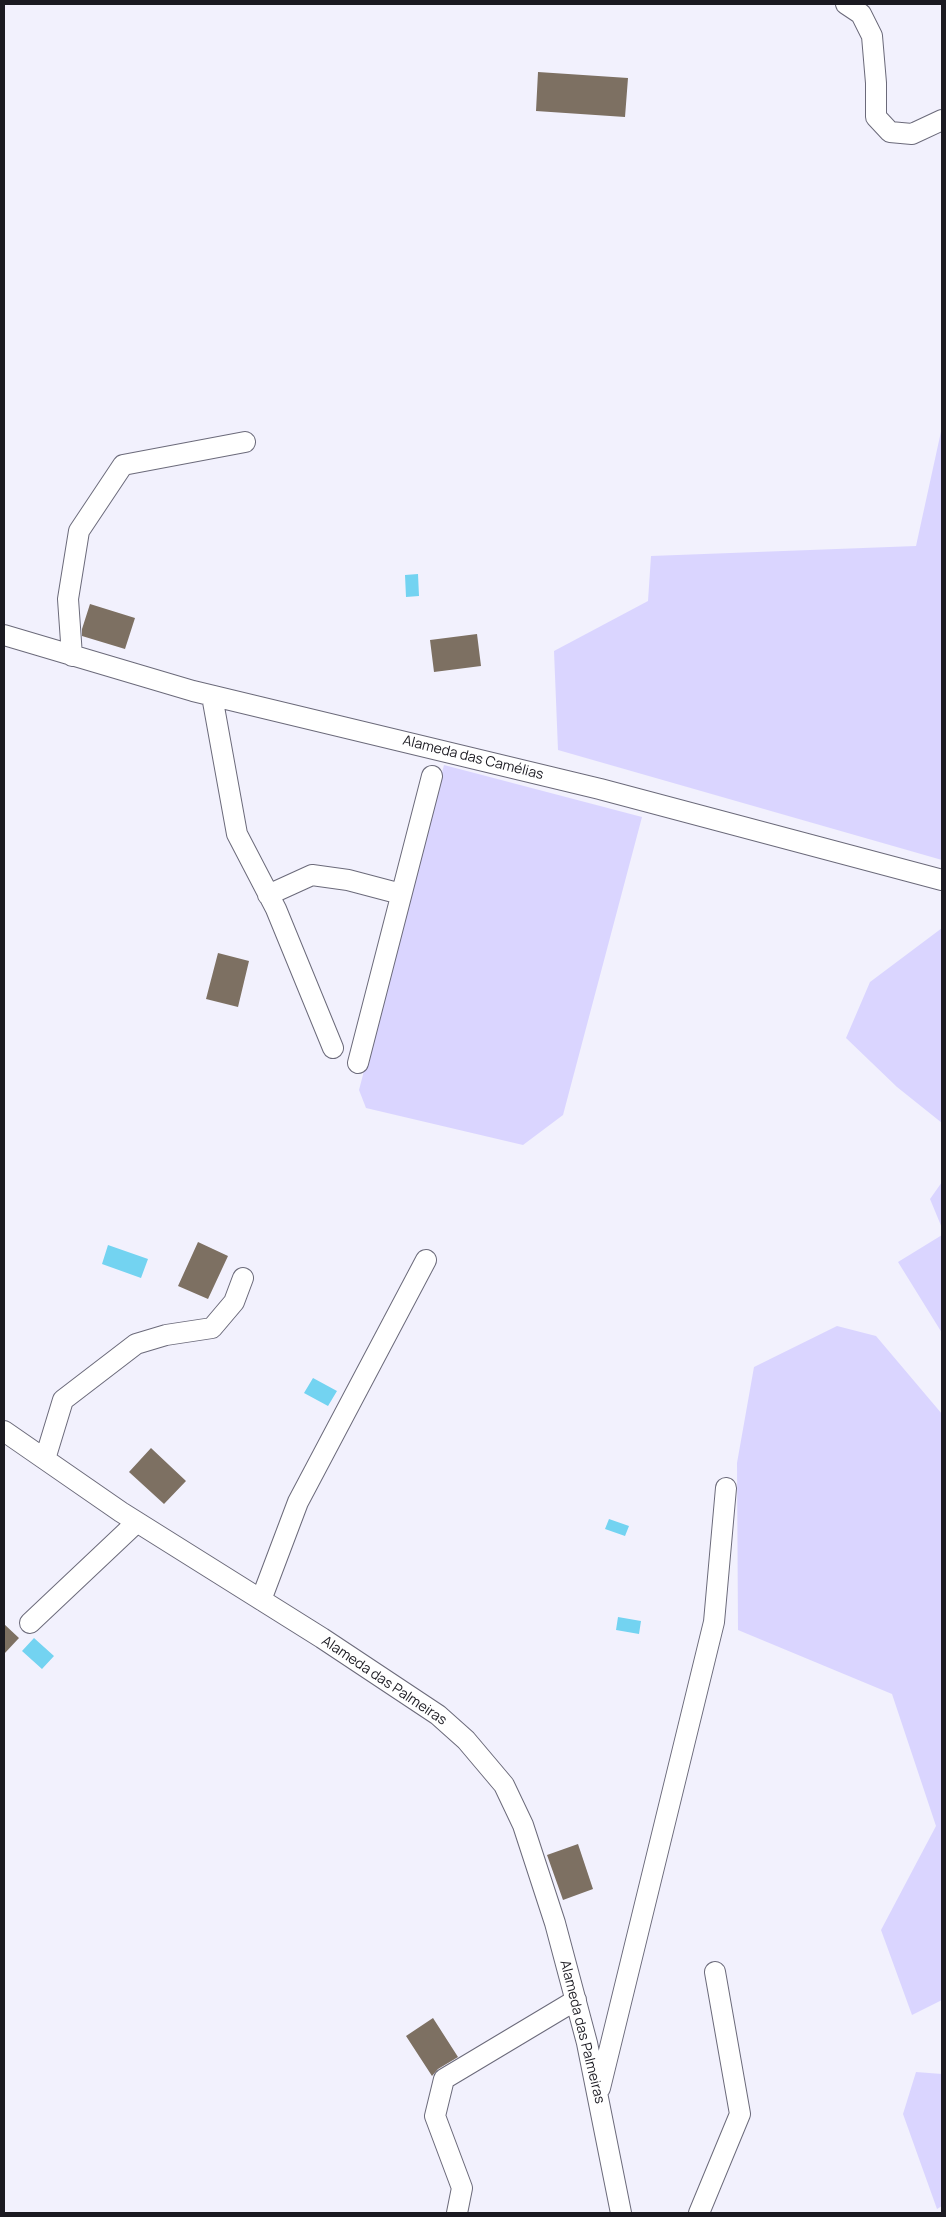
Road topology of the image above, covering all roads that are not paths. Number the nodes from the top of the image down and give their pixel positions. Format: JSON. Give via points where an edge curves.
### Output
{"nodes":[{"id":1,"x":846,"y":4,"type":"edge"},
{"id":2,"x":942,"y":120,"type":"edge"},
{"id":3,"x":245,"y":442,"type":"dead end"},
{"id":4,"x":4,"y":635,"type":"edge"},
{"id":5,"x":72,"y":656,"type":"junction"},
{"id":6,"x":212,"y":696,"type":"junction"},
{"id":7,"x":432,"y":776,"type":"dead end"},
{"id":8,"x":942,"y":880,"type":"edge"},
{"id":9,"x":401,"y":894,"type":"junction"},
{"id":10,"x":268,"y":895,"type":"junction"},
{"id":11,"x":333,"y":1048,"type":"dead end"},
{"id":12,"x":358,"y":1063,"type":"dead end"},
{"id":13,"x":426,"y":1260,"type":"dead end"},
{"id":14,"x":243,"y":1278,"type":"dead end"},
{"id":15,"x":4,"y":1432,"type":"edge"},
{"id":16,"x":45,"y":1459,"type":"junction"},
{"id":17,"x":726,"y":1488,"type":"dead end"},
{"id":18,"x":137,"y":1522,"type":"junction"},
{"id":19,"x":261,"y":1600,"type":"junction"},
{"id":20,"x":30,"y":1623,"type":"dead end"},
{"id":21,"x":715,"y":1972,"type":"dead end"},
{"id":22,"x":576,"y":2000,"type":"junction"},
{"id":23,"x":598,"y":2095,"type":"junction"},
{"id":24,"x":457,"y":2213,"type":"edge"},
{"id":25,"x":620,"y":2213,"type":"edge"},
{"id":26,"x":699,"y":2213,"type":"edge"}],
"edges":[{"from":1,"to":2,"type":"street","via":[[861,14],[872,36],[876,117],[890,132],[912,134]]},
{"from":3,"to":5,"type":"street","via":[[123,466],[78,531],[68,599]]},
{"from":4,"to":5,"type":"street","name":"Alameda das Camélias"},
{"from":5,"to":6,"type":"street","name":"Alameda das Camélias"},
{"from":6,"to":8,"type":"street","name":"Alameda das Camélias","via":[[600,789]]},
{"from":6,"to":10,"type":"street","via":[[237,834]]},
{"from":7,"to":9,"type":"street"},
{"from":9,"to":10,"type":"street","via":[[348,880],[312,875]]},
{"from":9,"to":12,"type":"street"},
{"from":10,"to":11,"type":"street"},
{"from":13,"to":19,"type":"street","via":[[298,1502]]},
{"from":14,"to":16,"type":"street","via":[[234,1302],[212,1328],[166,1335],[136,1344],[63,1400]]},
{"from":15,"to":16,"type":"street","name":"Alameda das Palmeiras"},
{"from":16,"to":18,"type":"street","name":"Alameda das Palmeiras"},
{"from":17,"to":23,"type":"street","via":[[714,1622]]},
{"from":18,"to":19,"type":"street","name":"Alameda das Palmeiras"},
{"from":18,"to":20,"type":"street"},
{"from":19,"to":22,"type":"street","name":"Alameda das Palmeiras","via":[[438,1716],[466,1740],[504,1785],[536,1860]]},
{"from":21,"to":26,"type":"street","via":[[740,2114]]},
{"from":22,"to":23,"type":"street","name":"Alameda das Palmeiras"},
{"from":22,"to":24,"type":"street","via":[[444,2079],[435,2116],[462,2188]]},
{"from":23,"to":25,"type":"street","name":"Alameda das Palmeiras"}]}
